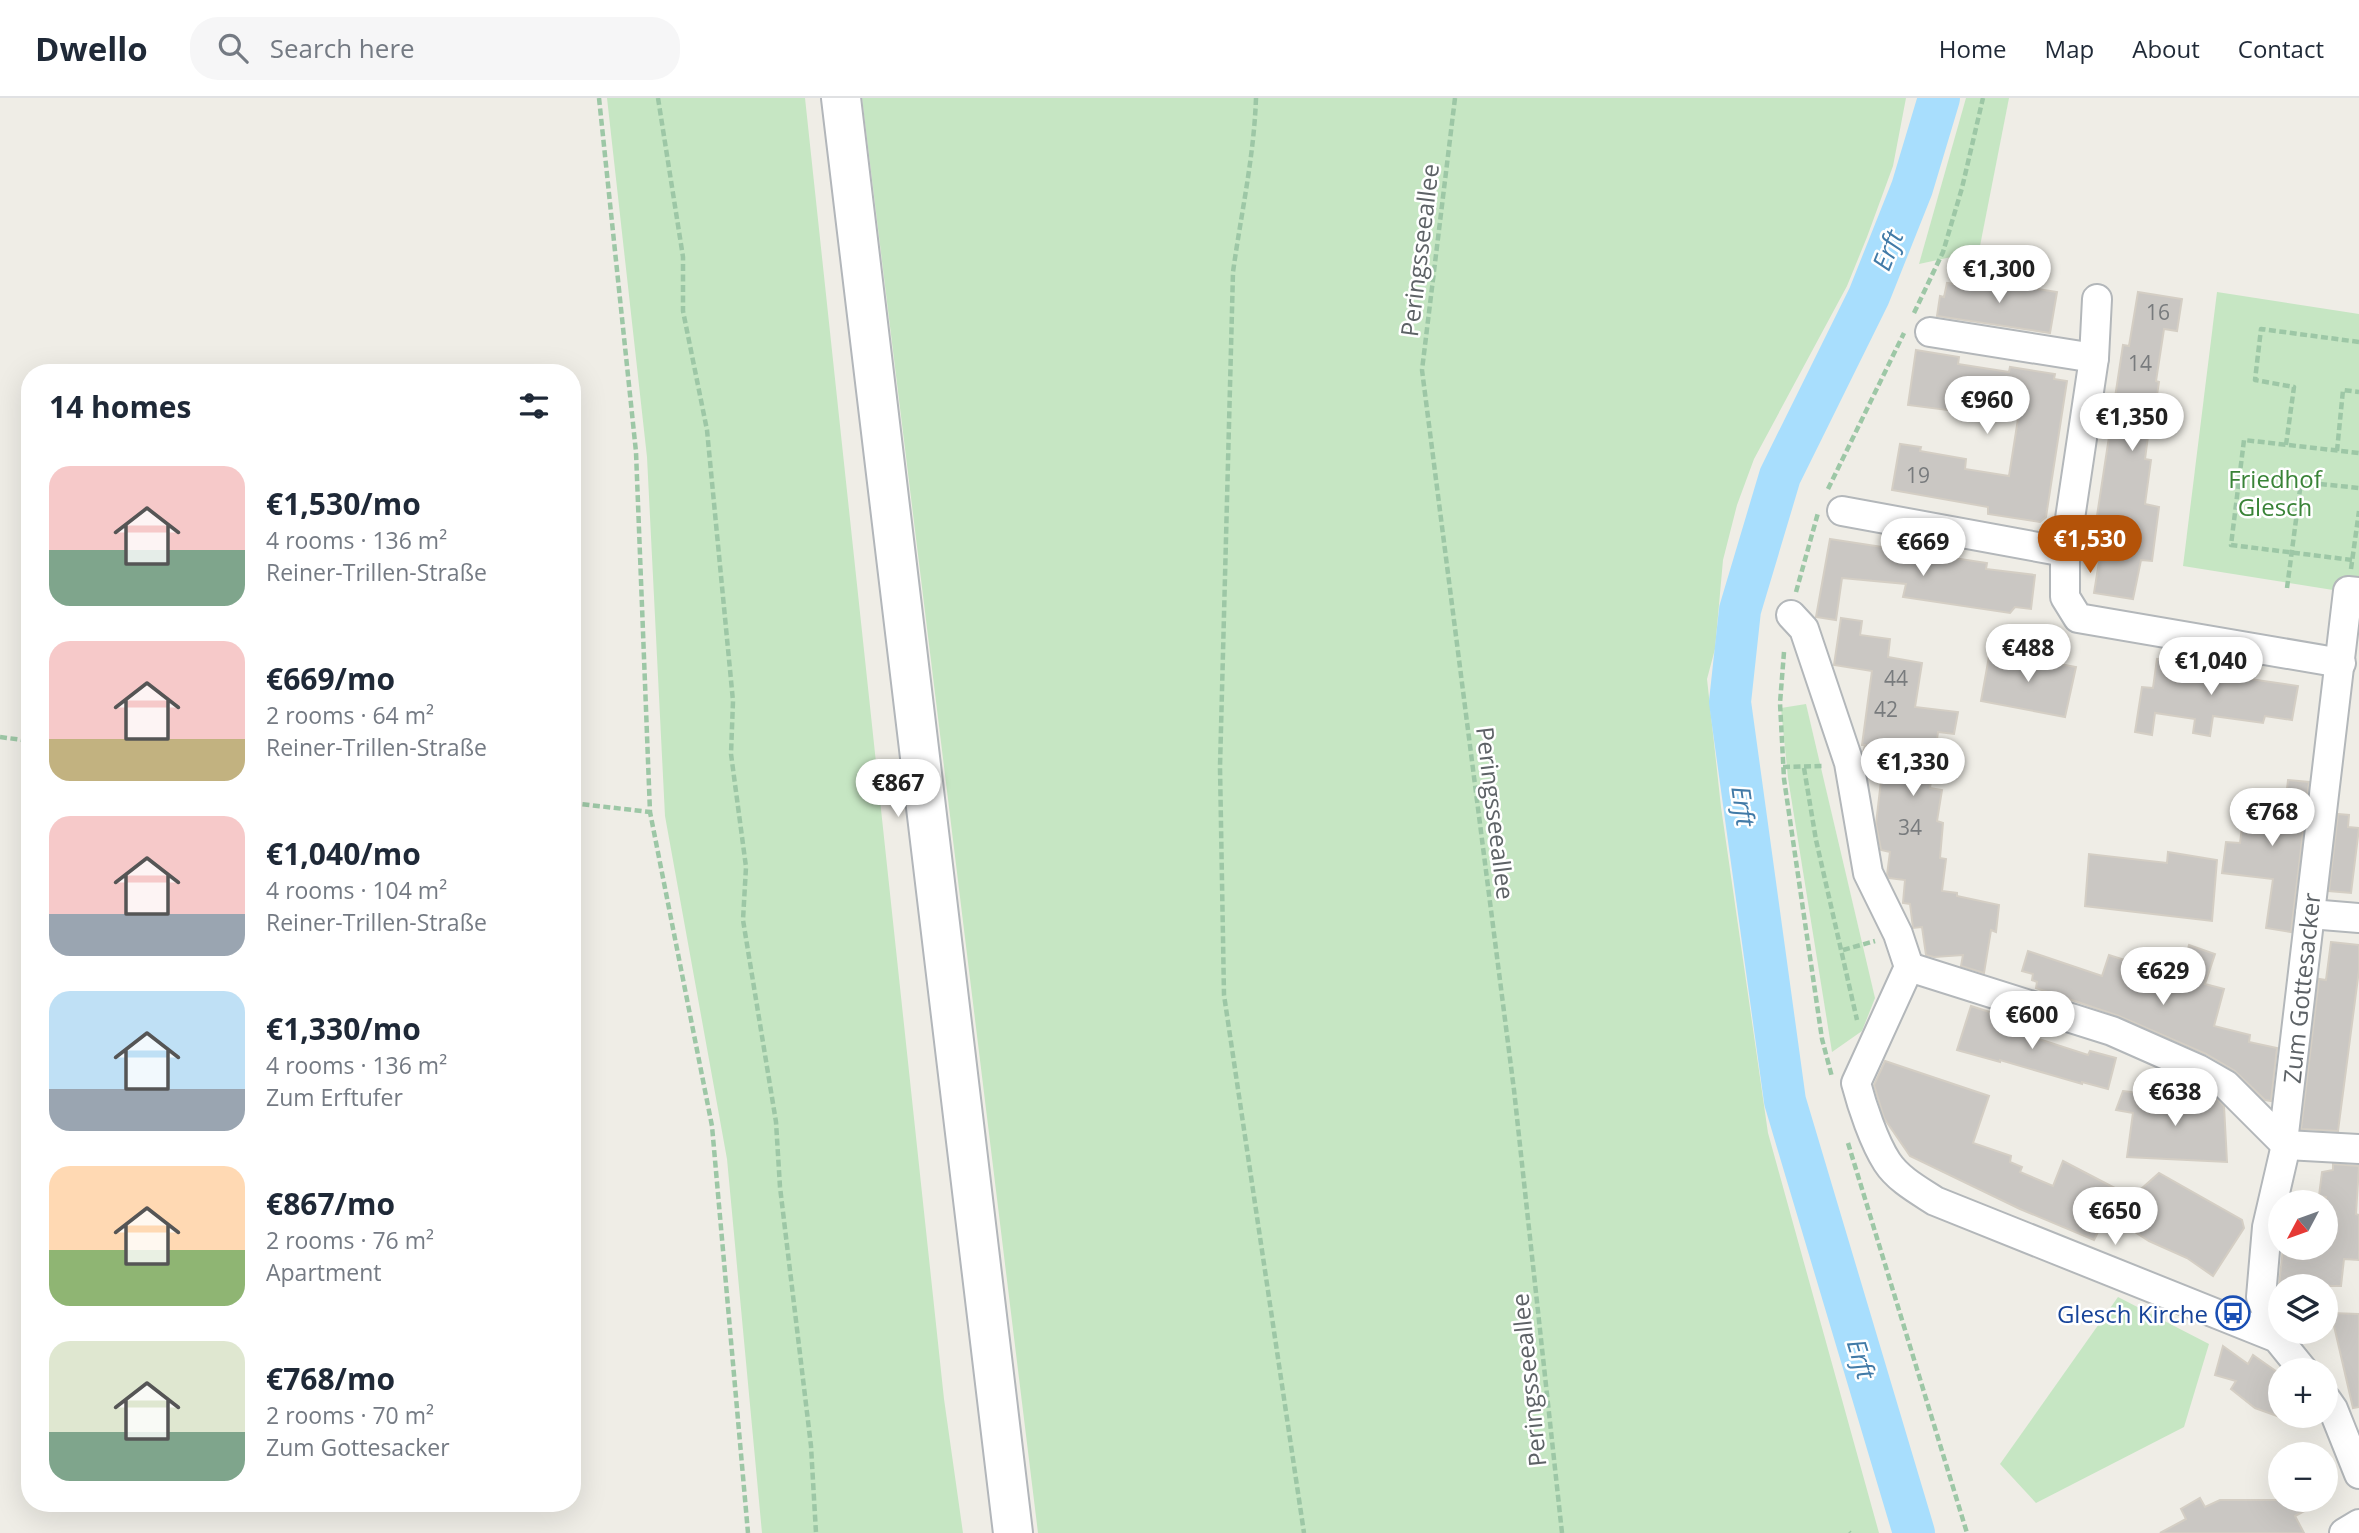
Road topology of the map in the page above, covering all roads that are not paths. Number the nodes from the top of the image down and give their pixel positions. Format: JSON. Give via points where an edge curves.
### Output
{"nodes":[{"id":1,"x":841,"y":98,"type":"edge"},
{"id":2,"x":2097,"y":299,"type":"dead end"},
{"id":3,"x":1917,"y":325,"type":"road end"},
{"id":4,"x":2094,"y":358,"type":"junction"},
{"id":5,"x":1828,"y":506,"type":"road end"},
{"id":6,"x":2065,"y":552,"type":"junction"},
{"id":7,"x":2353,"y":591,"type":"edge"},
{"id":8,"x":1791,"y":615,"type":"road end"},
{"id":9,"x":2341,"y":663,"type":"junction"},
{"id":10,"x":2309,"y":914,"type":"junction"},
{"id":11,"x":2359,"y":918,"type":"edge"},
{"id":12,"x":1909,"y":967,"type":"junction"},
{"id":13,"x":2285,"y":1144,"type":"junction"},
{"id":14,"x":2359,"y":1149,"type":"edge"},
{"id":15,"x":2268,"y":1315,"type":"edge"},
{"id":16,"x":2268,"y":1334,"type":"edge"},
{"id":17,"x":2282,"y":1344,"type":"edge"},
{"id":18,"x":2293,"y":1358,"type":"edge"},
{"id":19,"x":2338,"y":1422,"type":"edge"},
{"id":20,"x":2359,"y":1474,"type":"edge"},
{"id":21,"x":2359,"y":1524,"type":"edge"},
{"id":22,"x":1013,"y":1533,"type":"edge"},
{"id":23,"x":2344,"y":1533,"type":"edge"}],
"edges":[{"from":1,"to":22,"type":"main road"},
{"from":2,"to":4,"type":"street"},
{"from":3,"to":4,"type":"street"},
{"from":4,"to":6,"type":"street"},
{"from":5,"to":6,"type":"street"},
{"from":6,"to":9,"type":"street","via":[[2065,597],[2078,618]]},
{"from":7,"to":9,"type":"street","name":"Zum Gottesacker"},
{"from":8,"to":12,"type":"street","via":[[1804,629],[1849,763],[1868,873]]},
{"from":9,"to":10,"type":"street","name":"Zum Gottesacker"},
{"from":10,"to":11,"type":"street"},
{"from":10,"to":13,"type":"street","name":"Zum Gottesacker"},
{"from":12,"to":13,"type":"street","via":[[2112,1031],[2198,1069],[2225,1085]]},
{"from":12,"to":16,"type":"street","via":[[1856,1083],[1887,1162],[1934,1201]]},
{"from":13,"to":14,"type":"street"},
{"from":13,"to":15,"type":"street","name":"Zum Gottesacker","via":[[2267,1227],[2261,1297]]},
{"from":17,"to":18,"type":"street"},
{"from":19,"to":20,"type":"street"},
{"from":21,"to":23,"type":"street"}]}
